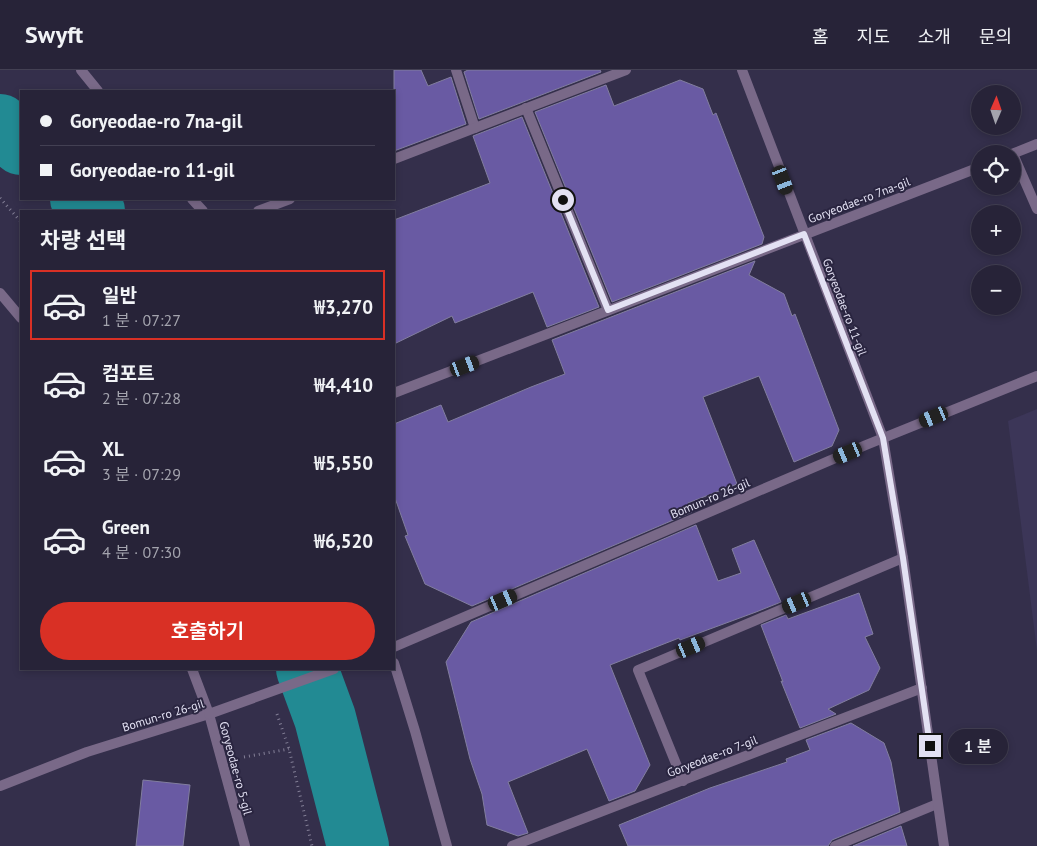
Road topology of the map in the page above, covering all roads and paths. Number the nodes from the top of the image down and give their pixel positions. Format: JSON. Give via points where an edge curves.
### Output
{"nodes":[{"id":1,"x":80,"y":70,"type":"edge"},
{"id":2,"x":456,"y":70,"type":"edge"},
{"id":3,"x":626,"y":70,"type":"edge"},
{"id":4,"x":742,"y":70,"type":"edge"},
{"id":5,"x":97,"y":90,"type":"edge"},
{"id":6,"x":526,"y":108,"type":"junction"},
{"id":7,"x":475,"y":128,"type":"junction"},
{"id":8,"x":1037,"y":144,"type":"edge"},
{"id":9,"x":1021,"y":151,"type":"edge"},
{"id":10,"x":395,"y":159,"type":"edge"},
{"id":11,"x":971,"y":169,"type":"edge"},
{"id":12,"x":1021,"y":172,"type":"edge"},
{"id":13,"x":0,"y":198,"type":"edge"},
{"id":14,"x":193,"y":200,"type":"edge"},
{"id":15,"x":287,"y":200,"type":"edge"},
{"id":16,"x":1037,"y":209,"type":"edge"},
{"id":17,"x":202,"y":210,"type":"edge"},
{"id":18,"x":261,"y":210,"type":"edge"},
{"id":19,"x":20,"y":221,"type":"edge"},
{"id":20,"x":804,"y":234,"type":"junction"},
{"id":21,"x":0,"y":293,"type":"edge"},
{"id":22,"x":608,"y":310,"type":"junction"},
{"id":23,"x":20,"y":317,"type":"edge"},
{"id":24,"x":1037,"y":376,"type":"edge"},
{"id":25,"x":395,"y":394,"type":"edge"},
{"id":26,"x":883,"y":438,"type":"junction"},
{"id":27,"x":903,"y":558,"type":"junction"},
{"id":28,"x":395,"y":647,"type":"edge"},
{"id":29,"x":395,"y":666,"type":"edge"},
{"id":30,"x":192,"y":670,"type":"edge"},
{"id":31,"x":331,"y":670,"type":"edge"},
{"id":32,"x":922,"y":688,"type":"junction"},
{"id":33,"x":277,"y":713,"type":"dead end"},
{"id":34,"x":209,"y":714,"type":"junction"},
{"id":35,"x":288,"y":749,"type":"junction"},
{"id":36,"x":222,"y":762,"type":"junction"},
{"id":37,"x":683,"y":781,"type":"junction"},
{"id":38,"x":0,"y":786,"type":"edge"},
{"id":39,"x":938,"y":804,"type":"junction"},
{"id":40,"x":246,"y":846,"type":"edge"},
{"id":41,"x":312,"y":846,"type":"edge"},
{"id":42,"x":447,"y":846,"type":"edge"},
{"id":43,"x":512,"y":846,"type":"edge"},
{"id":44,"x":834,"y":846,"type":"edge"},
{"id":45,"x":944,"y":846,"type":"edge"}],
"edges":[{"from":1,"to":5,"type":"street"},
{"from":2,"to":7,"type":"street"},
{"from":3,"to":6,"type":"street"},
{"from":4,"to":20,"type":"street","name":"Goryeodae-ro 11-gil"},
{"from":6,"to":7,"type":"street"},
{"from":6,"to":22,"type":"street"},
{"from":7,"to":10,"type":"street"},
{"from":8,"to":9,"type":"street"},
{"from":11,"to":20,"type":"street","name":"Goryeodae-ro 7na-gil"},
{"from":12,"to":16,"type":"street"},
{"from":13,"to":19,"type":"path"},
{"from":14,"to":17,"type":"street"},
{"from":15,"to":18,"type":"street"},
{"from":20,"to":22,"type":"street","name":"Goryeodae-ro 7na-gil"},
{"from":20,"to":26,"type":"street","name":"Goryeodae-ro 11-gil"},
{"from":21,"to":23,"type":"street"},
{"from":22,"to":25,"type":"street","name":"Goryeodae-ro 7na-gil"},
{"from":24,"to":26,"type":"street","name":"Bomun-ro 26-gil"},
{"from":26,"to":27,"type":"street","name":"Goryeodae-ro 11-gil"},
{"from":26,"to":28,"type":"street","name":"Bomun-ro 26-gil"},
{"from":27,"to":32,"type":"street","name":"Goryeodae-ro 11-gil"},
{"from":27,"to":37,"type":"street","via":[[638,670]]},
{"from":29,"to":42,"type":"street"},
{"from":30,"to":34,"type":"street","name":"Goryeodae-ro 5-gil"},
{"from":31,"to":34,"type":"street","name":"Bomun-ro 26-gil","bridge":true},
{"from":32,"to":37,"type":"street","name":"Goryeodae-ro 7-gil"},
{"from":32,"to":39,"type":"street","name":"Goryeodae-ro 11-gil"},
{"from":33,"to":35,"type":"path"},
{"from":34,"to":36,"type":"street","name":"Goryeodae-ro 5-gil"},
{"from":34,"to":38,"type":"street","name":"Bomun-ro 26-gil","via":[[87,752]]},
{"from":35,"to":36,"type":"path"},
{"from":35,"to":41,"type":"path"},
{"from":36,"to":40,"type":"street","name":"Goryeodae-ro 5-gil"},
{"from":37,"to":43,"type":"street","name":"Goryeodae-ro 7-gil"},
{"from":39,"to":44,"type":"street"},
{"from":39,"to":45,"type":"street","name":"Goryeodae-ro 11-gil"}]}
